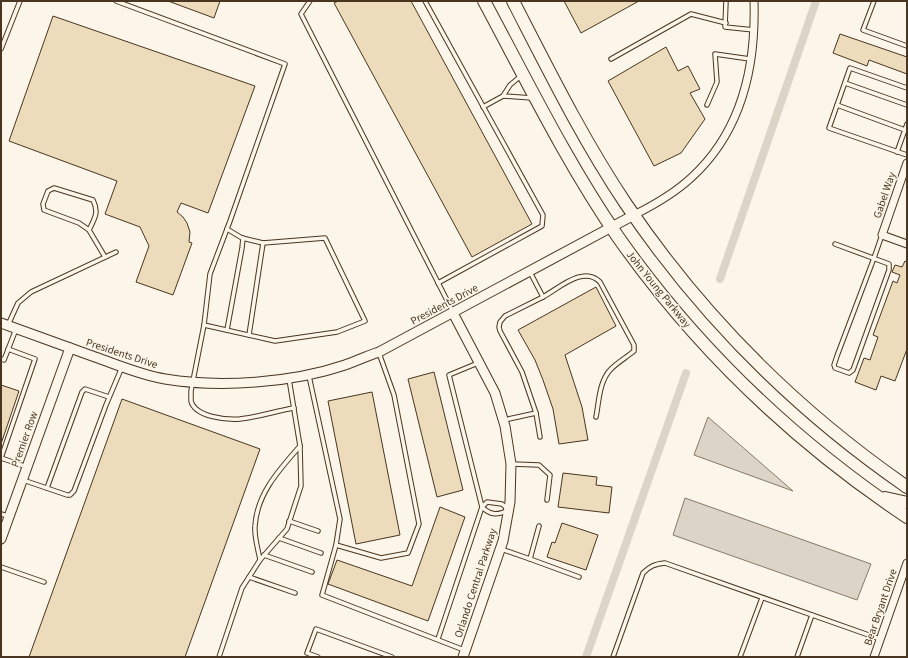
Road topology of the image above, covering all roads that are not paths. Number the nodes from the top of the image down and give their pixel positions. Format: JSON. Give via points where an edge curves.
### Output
{"nodes":[{"id":1,"x":20,"y":1,"type":"edge"},
{"id":2,"x":116,"y":1,"type":"edge"},
{"id":3,"x":309,"y":1,"type":"edge"},
{"id":4,"x":425,"y":1,"type":"edge"},
{"id":5,"x":484,"y":1,"type":"edge"},
{"id":6,"x":513,"y":1,"type":"edge"},
{"id":7,"x":726,"y":1,"type":"edge"},
{"id":8,"x":754,"y":1,"type":"edge"},
{"id":9,"x":874,"y":1,"type":"edge"},
{"id":10,"x":726,"y":23,"type":"junction"},
{"id":11,"x":754,"y":30,"type":"junction"},
{"id":12,"x":907,"y":46,"type":"edge"},
{"id":13,"x":1,"y":49,"type":"edge"},
{"id":14,"x":611,"y":59,"type":"dead end"},
{"id":15,"x":752,"y":59,"type":"junction"},
{"id":16,"x":523,"y":74,"type":"junction"},
{"id":17,"x":845,"y":83,"type":"junction"},
{"id":18,"x":907,"y":88,"type":"edge"},
{"id":19,"x":503,"y":96,"type":"junction"},
{"id":20,"x":536,"y":98,"type":"junction"},
{"id":21,"x":707,"y":105,"type":"dead end"},
{"id":22,"x":837,"y":105,"type":"junction"},
{"id":23,"x":907,"y":105,"type":"edge"},
{"id":24,"x":484,"y":107,"type":"junction"},
{"id":25,"x":907,"y":124,"type":"edge"},
{"id":26,"x":905,"y":130,"type":"junction"},
{"id":27,"x":898,"y":152,"type":"junction"},
{"id":28,"x":907,"y":155,"type":"edge"},
{"id":29,"x":907,"y":162,"type":"edge"},
{"id":30,"x":634,"y":215,"type":"junction"},
{"id":31,"x":611,"y":226,"type":"junction"},
{"id":32,"x":227,"y":229,"type":"junction"},
{"id":33,"x":89,"y":230,"type":"junction"},
{"id":34,"x":882,"y":235,"type":"junction"},
{"id":35,"x":243,"y":238,"type":"junction"},
{"id":36,"x":263,"y":243,"type":"junction"},
{"id":37,"x":835,"y":244,"type":"dead end"},
{"id":38,"x":907,"y":244,"type":"edge"},
{"id":39,"x":116,"y":252,"type":"dead end"},
{"id":40,"x":105,"y":257,"type":"junction"},
{"id":41,"x":874,"y":258,"type":"junction"},
{"id":42,"x":530,"y":271,"type":"junction"},
{"id":43,"x":438,"y":283,"type":"junction"},
{"id":44,"x":543,"y":297,"type":"junction"},
{"id":45,"x":453,"y":313,"type":"junction"},
{"id":46,"x":204,"y":325,"type":"junction"},
{"id":47,"x":8,"y":326,"type":"edge"},
{"id":48,"x":227,"y":330,"type":"junction"},
{"id":49,"x":249,"y":335,"type":"junction"},
{"id":50,"x":70,"y":348,"type":"junction"},
{"id":51,"x":8,"y":350,"type":"junction"},
{"id":52,"x":379,"y":352,"type":"junction"},
{"id":53,"x":1,"y":359,"type":"edge"},
{"id":54,"x":480,"y":362,"type":"junction"},
{"id":55,"x":122,"y":367,"type":"junction"},
{"id":56,"x":308,"y":374,"type":"junction"},
{"id":57,"x":289,"y":378,"type":"junction"},
{"id":58,"x":194,"y":382,"type":"junction"},
{"id":59,"x":109,"y":397,"type":"junction"},
{"id":60,"x":294,"y":408,"type":"junction"},
{"id":61,"x":536,"y":413,"type":"junction"},
{"id":62,"x":596,"y":417,"type":"dead end"},
{"id":63,"x":504,"y":420,"type":"junction"},
{"id":64,"x":540,"y":437,"type":"dead end"},
{"id":65,"x":300,"y":446,"type":"junction"},
{"id":66,"x":511,"y":464,"type":"junction"},
{"id":67,"x":27,"y":467,"type":"junction"},
{"id":68,"x":22,"y":480,"type":"junction"},
{"id":69,"x":907,"y":487,"type":"edge"},
{"id":70,"x":48,"y":488,"type":"junction"},
{"id":71,"x":876,"y":496,"type":"junction"},
{"id":72,"x":547,"y":500,"type":"dead end"},
{"id":73,"x":907,"y":503,"type":"edge"},
{"id":74,"x":482,"y":507,"type":"junction"},
{"id":75,"x":509,"y":510,"type":"junction"},
{"id":76,"x":5,"y":515,"type":"edge"},
{"id":77,"x":907,"y":516,"type":"edge"},
{"id":78,"x":289,"y":521,"type":"junction"},
{"id":79,"x":539,"y":526,"type":"dead end"},
{"id":80,"x":318,"y":532,"type":"dead end"},
{"id":81,"x":279,"y":538,"type":"junction"},
{"id":82,"x":1,"y":539,"type":"edge"},
{"id":83,"x":336,"y":545,"type":"junction"},
{"id":84,"x":500,"y":549,"type":"junction"},
{"id":85,"x":321,"y":553,"type":"dead end"},
{"id":86,"x":264,"y":555,"type":"junction"},
{"id":87,"x":530,"y":559,"type":"junction"},
{"id":88,"x":260,"y":560,"type":"junction"},
{"id":89,"x":907,"y":563,"type":"edge"},
{"id":90,"x":1,"y":567,"type":"edge"},
{"id":91,"x":312,"y":572,"type":"dead end"},
{"id":92,"x":249,"y":577,"type":"junction"},
{"id":93,"x":579,"y":577,"type":"dead end"},
{"id":94,"x":44,"y":582,"type":"dead end"},
{"id":95,"x":294,"y":593,"type":"dead end"},
{"id":96,"x":762,"y":598,"type":"junction"},
{"id":97,"x":812,"y":615,"type":"junction"},
{"id":98,"x":438,"y":639,"type":"junction"},
{"id":99,"x":880,"y":639,"type":"junction"},
{"id":100,"x":464,"y":654,"type":"edge"},
{"id":101,"x":307,"y":655,"type":"edge"},
{"id":102,"x":219,"y":657,"type":"edge"},
{"id":103,"x":318,"y":657,"type":"edge"},
{"id":104,"x":392,"y":657,"type":"edge"},
{"id":105,"x":613,"y":657,"type":"edge"},
{"id":106,"x":740,"y":657,"type":"edge"},
{"id":107,"x":797,"y":657,"type":"edge"},
{"id":108,"x":874,"y":657,"type":"edge"}],
"edges":[{"from":1,"to":13,"type":"lane"},
{"from":2,"to":32,"type":"lane","via":[[285,64]]},
{"from":3,"to":43,"type":"lane","via":[[302,14]]},
{"from":4,"to":24,"type":"lane"},
{"from":5,"to":16,"type":"highway","name":"John Young Parkway"},
{"from":6,"to":30,"type":"highway","via":[[584,135]]},
{"from":7,"to":10,"type":"lane"},
{"from":8,"to":11,"type":"street","name":"Presidents Drive"},
{"from":9,"to":12,"type":"lane","via":[[863,30]]},
{"from":10,"to":11,"type":"lane","via":[[725,27]]},
{"from":10,"to":14,"type":"lane","via":[[691,14]]},
{"from":11,"to":15,"type":"street","name":"Presidents Drive"},
{"from":15,"to":21,"type":"lane","via":[[715,54],[717,82]]},
{"from":15,"to":30,"type":"street","name":"Presidents Drive","via":[[743,96],[731,126],[714,152],[684,184]]},
{"from":16,"to":19,"type":"lane"},
{"from":16,"to":20,"type":"highway","name":"John Young Parkway"},
{"from":17,"to":18,"type":"lane","via":[[850,68]]},
{"from":17,"to":22,"type":"lane"},
{"from":17,"to":23,"type":"lane"},
{"from":19,"to":20,"type":"lane"},
{"from":19,"to":24,"type":"lane"},
{"from":20,"to":31,"type":"highway","name":"John Young Parkway","via":[[573,166]]},
{"from":22,"to":26,"type":"lane"},
{"from":22,"to":27,"type":"lane","via":[[829,128]]},
{"from":24,"to":43,"type":"lane","via":[[542,215],[542,226]]},
{"from":25,"to":26,"type":"lane"},
{"from":26,"to":27,"type":"lane"},
{"from":27,"to":28,"type":"lane"},
{"from":29,"to":34,"type":"street","name":"Gabel Way"},
{"from":30,"to":31,"type":"street","name":"Presidents Drive"},
{"from":30,"to":69,"type":"highway","via":[[691,290],[753,359],[816,418]]},
{"from":31,"to":42,"type":"street","name":"Presidents Drive"},
{"from":31,"to":71,"type":"highway","name":"John Young Parkway","via":[[659,291],[736,377],[810,446]]},
{"from":32,"to":35,"type":"lane"},
{"from":32,"to":46,"type":"lane","via":[[210,274]]},
{"from":33,"to":33,"type":"lane","via":[[79,223],[44,210],[43,204],[48,191],[54,188],[93,200],[96,215]]},
{"from":33,"to":40,"type":"lane"},
{"from":34,"to":38,"type":"street"},
{"from":34,"to":41,"type":"lane"},
{"from":35,"to":36,"type":"lane"},
{"from":35,"to":48,"type":"lane"},
{"from":36,"to":49,"type":"lane"},
{"from":36,"to":49,"type":"lane","via":[[325,238],[365,321],[338,332],[275,340]]},
{"from":37,"to":41,"type":"lane"},
{"from":39,"to":40,"type":"lane"},
{"from":40,"to":47,"type":"lane","via":[[31,292],[18,303]]},
{"from":41,"to":41,"type":"lane","via":[[834,365],[835,368],[849,373],[853,370],[889,270],[889,264]]},
{"from":42,"to":44,"type":"lane"},
{"from":42,"to":45,"type":"street","name":"Presidents Drive"},
{"from":43,"to":45,"type":"lane"},
{"from":44,"to":61,"type":"lane","via":[[505,316],[499,327],[522,372]]},
{"from":44,"to":62,"type":"lane","via":[[580,276],[589,275],[597,278],[634,345],[634,351],[606,375]]},
{"from":45,"to":52,"type":"street","name":"Presidents Drive"},
{"from":45,"to":54,"type":"street","name":"Orlando Central Parkway"},
{"from":46,"to":48,"type":"lane"},
{"from":46,"to":58,"type":"lane"},
{"from":47,"to":50,"type":"street","name":"Presidents Drive"},
{"from":47,"to":51,"type":"lane"},
{"from":48,"to":49,"type":"lane"},
{"from":50,"to":55,"type":"street","name":"Presidents Drive"},
{"from":50,"to":67,"type":"street","name":"Premier Row"},
{"from":51,"to":53,"type":"lane","via":[[4,360]]},
{"from":51,"to":67,"type":"lane","via":[[35,359],[1,458]]},
{"from":52,"to":56,"type":"street","name":"Presidents Drive","via":[[344,365]]},
{"from":52,"to":83,"type":"lane","via":[[394,395],[419,524],[408,553],[381,558]]},
{"from":54,"to":63,"type":"street","name":"Orlando Central Parkway","via":[[495,393]]},
{"from":54,"to":74,"type":"lane","via":[[450,375]]},
{"from":55,"to":58,"type":"street","name":"Presidents Drive","via":[[164,379]]},
{"from":55,"to":59,"type":"lane"},
{"from":56,"to":57,"type":"street","name":"Presidents Drive"},
{"from":56,"to":83,"type":"lane","via":[[340,519]]},
{"from":57,"to":58,"type":"street","name":"Presidents Drive","via":[[267,381]]},
{"from":57,"to":60,"type":"lane"},
{"from":58,"to":60,"type":"lane","via":[[191,400],[194,407],[216,418],[240,419]]},
{"from":59,"to":70,"type":"lane","via":[[74,491],[67,495]]},
{"from":59,"to":70,"type":"lane","via":[[86,389],[82,392]]},
{"from":60,"to":65,"type":"lane"},
{"from":61,"to":63,"type":"lane"},
{"from":61,"to":64,"type":"lane"},
{"from":63,"to":66,"type":"street","name":"Orlando Central Parkway"},
{"from":65,"to":78,"type":"lane","via":[[301,486]]},
{"from":65,"to":88,"type":"lane","via":[[270,481],[260,502],[255,526]]},
{"from":66,"to":72,"type":"lane","via":[[539,465],[545,470],[550,476]]},
{"from":66,"to":75,"type":"street","name":"Orlando Central Parkway"},
{"from":67,"to":68,"type":"street","name":"Premier Row"},
{"from":68,"to":70,"type":"lane"},
{"from":68,"to":76,"type":"street","name":"Premier Row"},
{"from":71,"to":73,"type":"highway"},
{"from":71,"to":77,"type":"highway","name":"John Young Parkway"},
{"from":74,"to":75,"type":"lane","via":[[499,515]]},
{"from":74,"to":75,"type":"lane","via":[[487,502],[502,504]]},
{"from":74,"to":98,"type":"lane"},
{"from":75,"to":84,"type":"street","name":"Orlando Central Parkway"},
{"from":76,"to":82,"type":"street","name":"Premier Row"},
{"from":78,"to":80,"type":"lane"},
{"from":78,"to":81,"type":"lane","via":[[287,529]]},
{"from":79,"to":87,"type":"lane"},
{"from":81,"to":85,"type":"lane"},
{"from":81,"to":86,"type":"lane"},
{"from":83,"to":98,"type":"lane","via":[[322,595]]},
{"from":84,"to":87,"type":"lane"},
{"from":84,"to":100,"type":"street","name":"Orlando Central Parkway"},
{"from":86,"to":88,"type":"lane"},
{"from":86,"to":91,"type":"lane"},
{"from":87,"to":93,"type":"lane"},
{"from":88,"to":92,"type":"lane"},
{"from":89,"to":99,"type":"street","name":"Bear Bryant Drive"},
{"from":90,"to":94,"type":"lane"},
{"from":92,"to":95,"type":"lane"},
{"from":92,"to":102,"type":"lane","via":[[242,588]]},
{"from":96,"to":97,"type":"lane"},
{"from":96,"to":105,"type":"lane","via":[[665,563],[656,564],[643,573]]},
{"from":96,"to":106,"type":"lane"},
{"from":97,"to":99,"type":"lane"},
{"from":97,"to":107,"type":"lane"},
{"from":98,"to":100,"type":"lane"},
{"from":99,"to":108,"type":"street","name":"Bear Bryant Drive"},
{"from":101,"to":103,"type":"lane"},
{"from":101,"to":104,"type":"lane","via":[[316,630]]}]}
